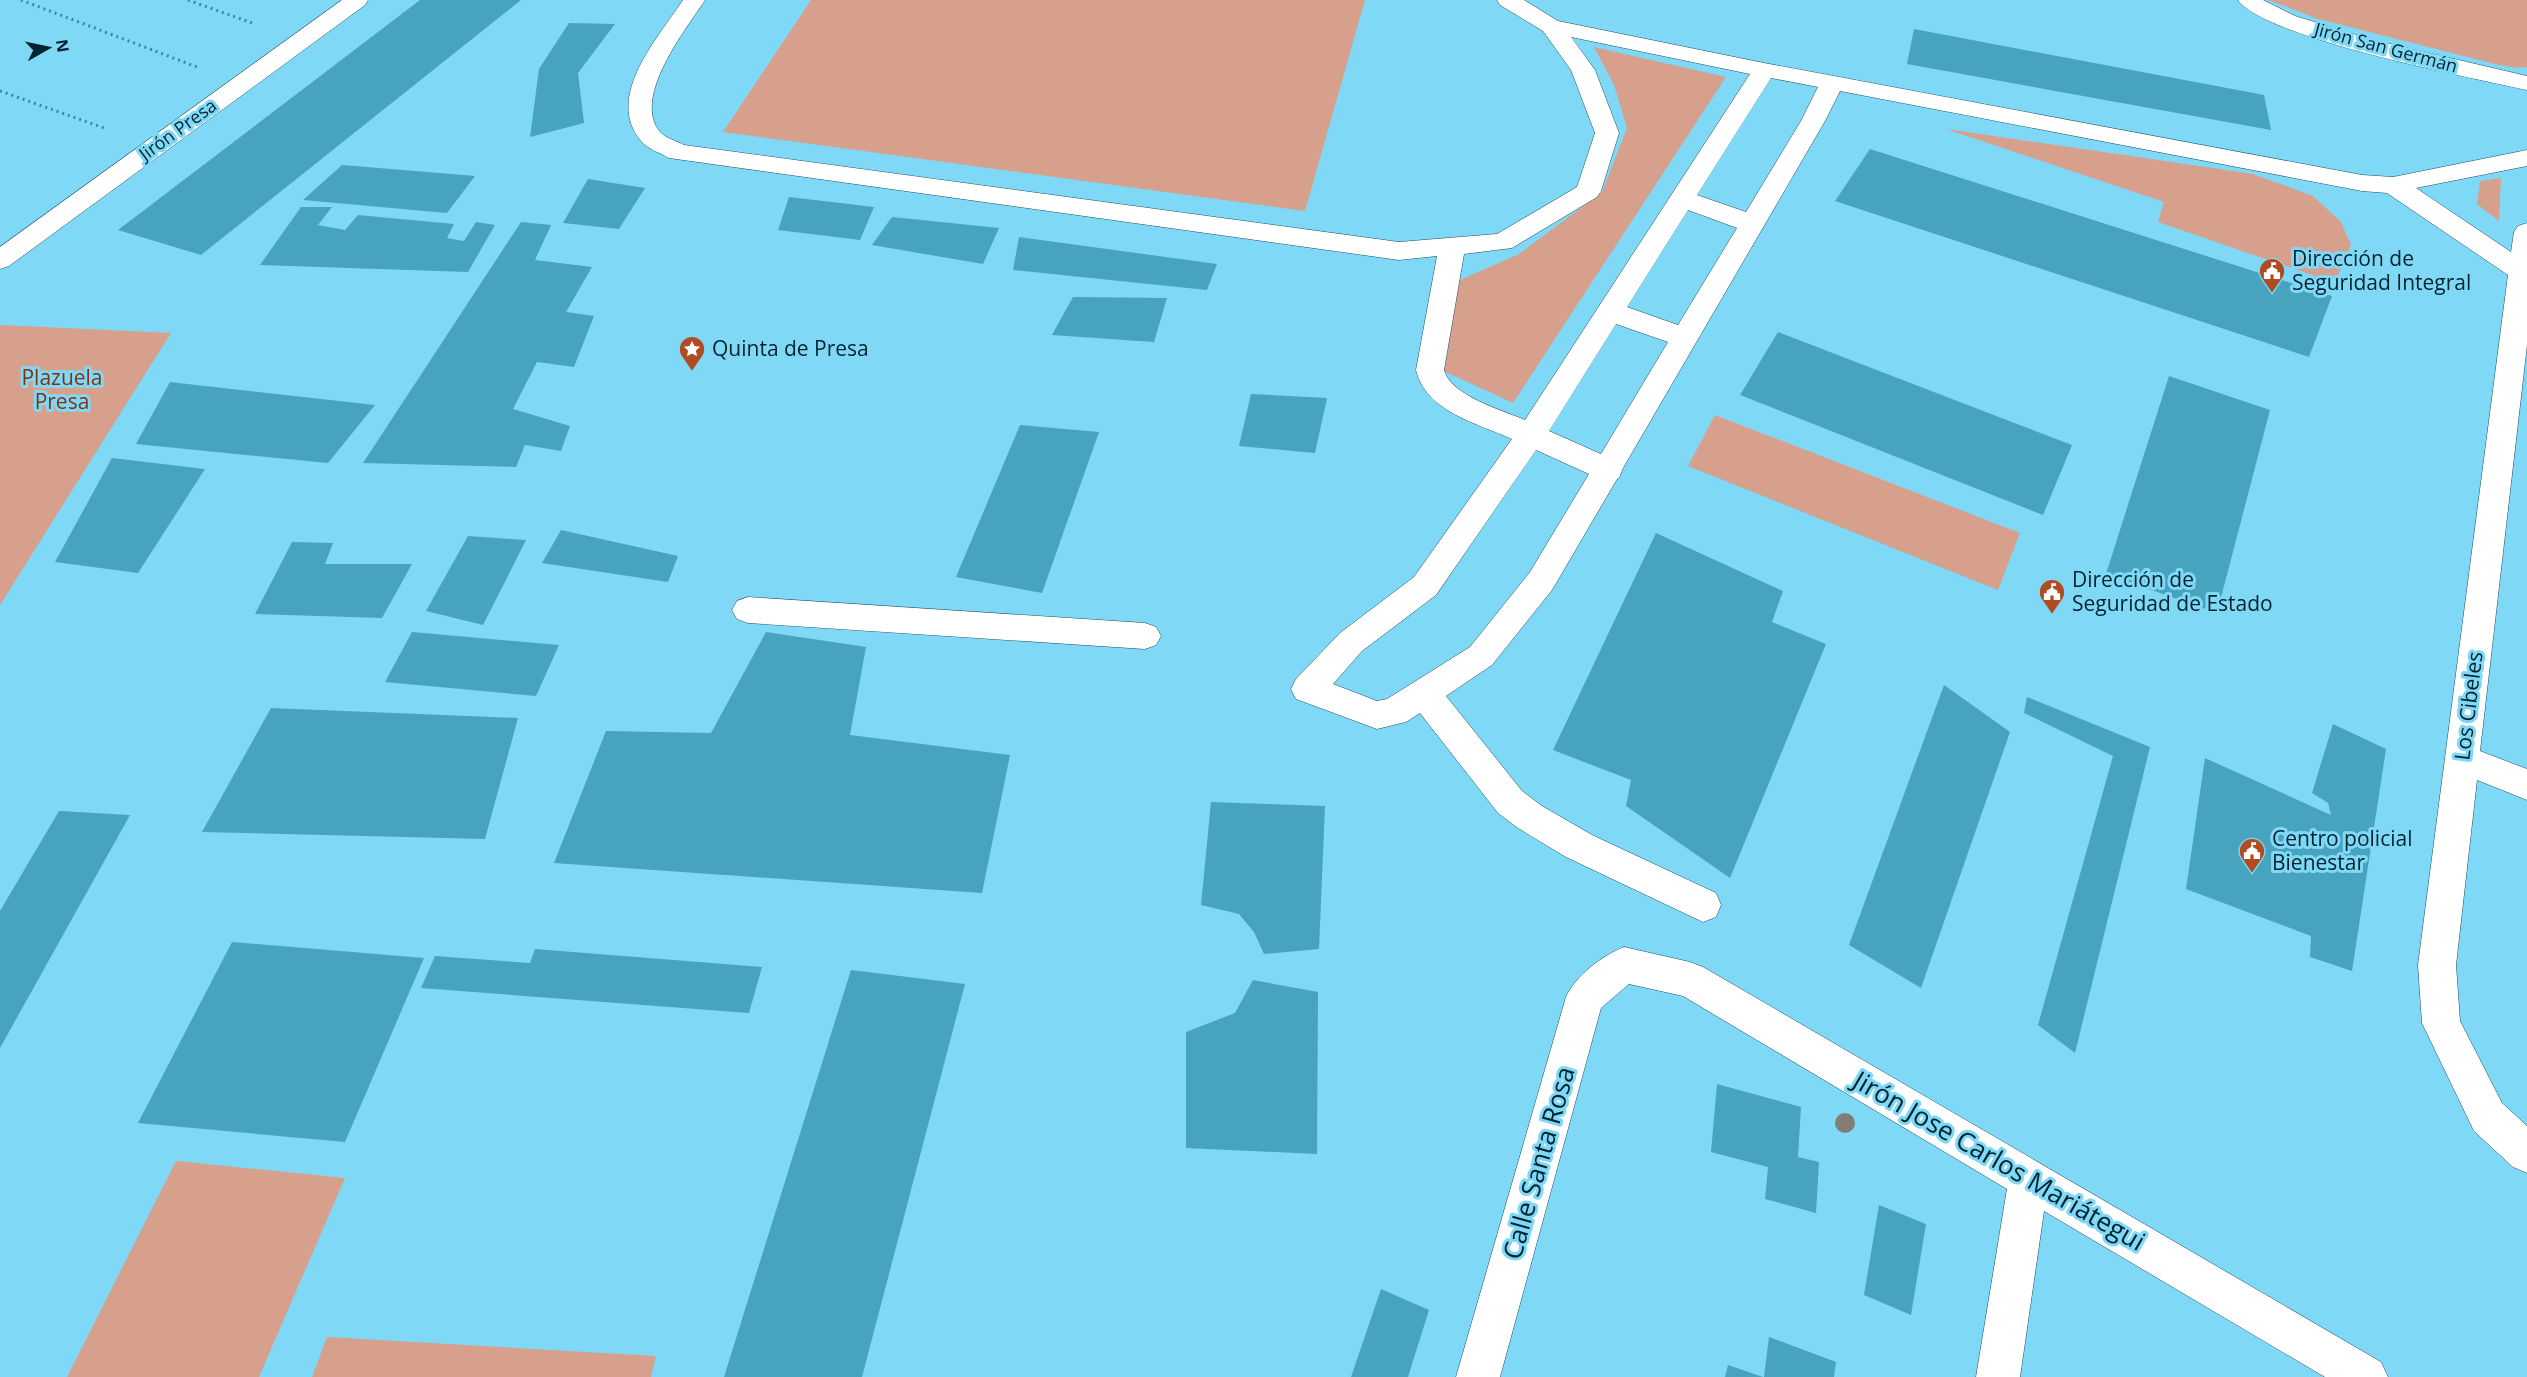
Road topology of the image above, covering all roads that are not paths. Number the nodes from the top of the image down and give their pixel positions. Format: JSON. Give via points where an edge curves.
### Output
{"nodes":[{"id":1,"x":357,"y":0,"type":"edge"},
{"id":2,"x":694,"y":0,"type":"edge"},
{"id":3,"x":1508,"y":0,"type":"edge"},
{"id":4,"x":2249,"y":0,"type":"edge"},
{"id":5,"x":1551,"y":26,"type":"junction"},
{"id":6,"x":1764,"y":70,"type":"junction"},
{"id":7,"x":1832,"y":83,"type":"junction"},
{"id":8,"x":2527,"y":84,"type":"edge"},
{"id":9,"x":2527,"y":158,"type":"edge"},
{"id":10,"x":2393,"y":185,"type":"junction"},
{"id":11,"x":1683,"y":199,"type":"junction"},
{"id":12,"x":1753,"y":224,"type":"junction"},
{"id":13,"x":2527,"y":232,"type":"edge"},
{"id":14,"x":1452,"y":246,"type":"junction"},
{"id":15,"x":0,"y":260,"type":"edge"},
{"id":16,"x":2522,"y":272,"type":"junction"},
{"id":17,"x":1611,"y":312,"type":"junction"},
{"id":18,"x":1686,"y":338,"type":"junction"},
{"id":19,"x":1529,"y":436,"type":"junction"},
{"id":20,"x":1609,"y":470,"type":"junction"},
{"id":21,"x":748,"y":610,"type":"dead end"},
{"id":22,"x":1145,"y":636,"type":"dead end"},
{"id":23,"x":1424,"y":693,"type":"junction"},
{"id":24,"x":2462,"y":759,"type":"junction"},
{"id":25,"x":2527,"y":785,"type":"edge"},
{"id":26,"x":1704,"y":906,"type":"dead end"},
{"id":27,"x":1624,"y":965,"type":"joint"},
{"id":28,"x":2527,"y":1153,"type":"edge"},
{"id":29,"x":2029,"y":1178,"type":"junction"},
{"id":30,"x":1478,"y":1377,"type":"edge"},
{"id":31,"x":1998,"y":1377,"type":"edge"},
{"id":32,"x":2366,"y":1377,"type":"edge"}],
"edges":[{"from":1,"to":15,"type":"street","name":"Jirón Presa"},
{"from":2,"to":14,"type":"street","via":[[655,60],[641,90],[640,118],[651,138],[678,152],[1399,251]]},
{"from":3,"to":5,"type":"street"},
{"from":4,"to":8,"type":"street","name":"Jirón San Germán","via":[[2289,21],[2332,36]]},
{"from":5,"to":6,"type":"street"},
{"from":5,"to":14,"type":"street","via":[[1583,70],[1607,133],[1588,191],[1503,242]]},
{"from":6,"to":7,"type":"street"},
{"from":6,"to":11,"type":"street"},
{"from":7,"to":10,"type":"street","via":[[2362,183]]},
{"from":7,"to":12,"type":"street"},
{"from":9,"to":10,"type":"street"},
{"from":10,"to":16,"type":"street"},
{"from":11,"to":12,"type":"street"},
{"from":11,"to":17,"type":"street"},
{"from":12,"to":18,"type":"street"},
{"from":13,"to":16,"type":"street","name":"Los Cibeles"},
{"from":14,"to":19,"type":"street","via":[[1430,370],[1432,381],[1455,401]]},
{"from":16,"to":24,"type":"street","name":"Los Cibeles"},
{"from":17,"to":18,"type":"street"},
{"from":17,"to":19,"type":"street"},
{"from":18,"to":20,"type":"street"},
{"from":19,"to":20,"type":"street"},
{"from":19,"to":23,"type":"street","via":[[1425,586],[1351,642],[1308,688],[1377,715],[1394,712]]},
{"from":20,"to":23,"type":"street","via":[[1541,581],[1481,656]]},
{"from":21,"to":22,"type":"street"},
{"from":23,"to":26,"type":"street","via":[[1510,802],[1580,846]]},
{"from":24,"to":25,"type":"street"},
{"from":24,"to":28,"type":"street","name":"Los Cibeles","via":[[2437,965],[2441,1023],[2488,1117]]},
{"from":27,"to":29,"type":"street","name":"Jirón Jose Carlos Mariátegui","via":[[1690,980]]},
{"from":27,"to":30,"type":"street","name":"Calle Santa Rosa","via":[[1586,997]]},
{"from":29,"to":31,"type":"street"},
{"from":29,"to":32,"type":"street","name":"Jirón Jose Carlos Mariátegui"}]}
